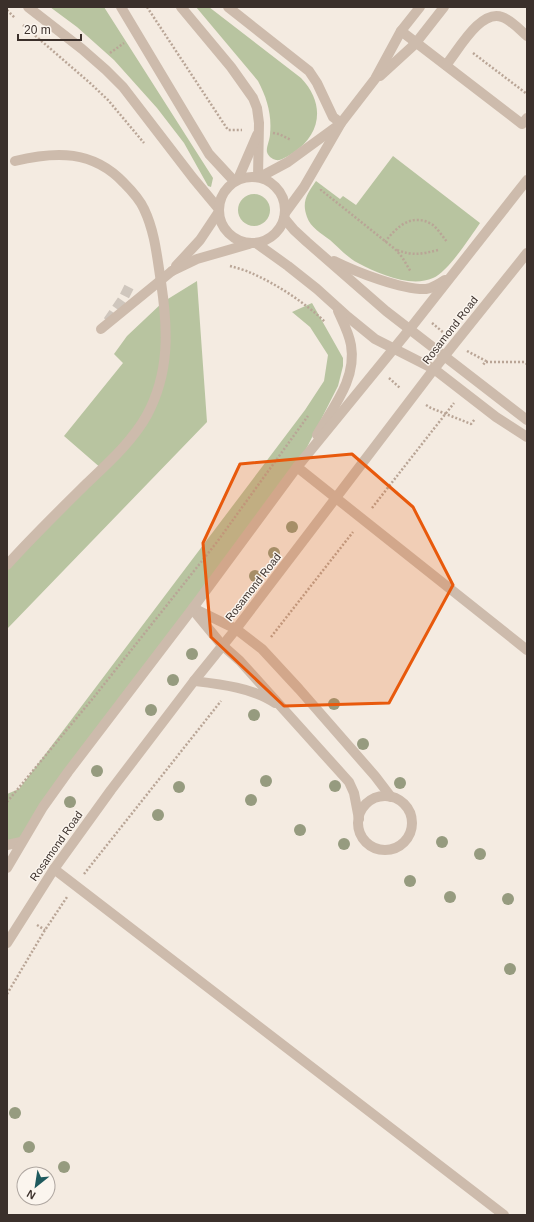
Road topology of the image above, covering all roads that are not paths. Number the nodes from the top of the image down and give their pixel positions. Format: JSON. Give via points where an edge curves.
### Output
{"nodes":[{"id":1,"x":28,"y":7,"type":"edge"},
{"id":2,"x":121,"y":7,"type":"edge"},
{"id":3,"x":181,"y":7,"type":"edge"},
{"id":4,"x":228,"y":7,"type":"edge"},
{"id":5,"x":420,"y":7,"type":"edge"},
{"id":6,"x":444,"y":7,"type":"edge"},
{"id":7,"x":401,"y":31,"type":"junction"},
{"id":8,"x":527,"y":36,"type":"edge"},
{"id":9,"x":416,"y":42,"type":"junction"},
{"id":10,"x":446,"y":65,"type":"junction"},
{"id":11,"x":375,"y":80,"type":"junction"},
{"id":12,"x":525,"y":121,"type":"edge"},
{"id":13,"x":341,"y":123,"type":"junction"},
{"id":14,"x":259,"y":131,"type":"junction"},
{"id":15,"x":15,"y":161,"type":"dead end"},
{"id":16,"x":259,"y":177,"type":"junction"},
{"id":17,"x":236,"y":180,"type":"junction"},
{"id":18,"x":527,"y":180,"type":"edge"},
{"id":19,"x":218,"y":211,"type":"junction"},
{"id":20,"x":285,"y":216,"type":"junction"},
{"id":21,"x":254,"y":243,"type":"junction"},
{"id":22,"x":527,"y":253,"type":"edge"},
{"id":23,"x":322,"y":256,"type":"junction"},
{"id":24,"x":172,"y":271,"type":"junction"},
{"id":25,"x":452,"y":276,"type":"junction"},
{"id":26,"x":337,"y":307,"type":"junction"},
{"id":27,"x":101,"y":329,"type":"dead end"},
{"id":28,"x":409,"y":330,"type":"junction"},
{"id":29,"x":394,"y":348,"type":"junction"},
{"id":30,"x":445,"y":356,"type":"junction"},
{"id":31,"x":434,"y":369,"type":"junction"},
{"id":32,"x":527,"y":420,"type":"edge"},
{"id":33,"x":527,"y":437,"type":"edge"},
{"id":34,"x":297,"y":467,"type":"junction"},
{"id":35,"x":337,"y":498,"type":"junction"},
{"id":36,"x":7,"y":565,"type":"edge"},
{"id":37,"x":193,"y":608,"type":"junction"},
{"id":38,"x":236,"y":629,"type":"junction"},
{"id":39,"x":222,"y":645,"type":"junction"},
{"id":40,"x":527,"y":650,"type":"edge"},
{"id":41,"x":194,"y":681,"type":"junction"},
{"id":42,"x":291,"y":716,"type":"junction"},
{"id":43,"x":391,"y":797,"type":"junction"},
{"id":44,"x":359,"y":819,"type":"junction"},
{"id":45,"x":21,"y":842,"type":"junction"},
{"id":46,"x":7,"y":845,"type":"edge"},
{"id":47,"x":7,"y":868,"type":"edge"},
{"id":48,"x":54,"y":869,"type":"junction"},
{"id":49,"x":7,"y":941,"type":"edge"},
{"id":50,"x":504,"y":1215,"type":"edge"}],
"edges":[{"from":1,"to":19,"type":"street","via":[[60,30],[123,87]]},
{"from":2,"to":17,"type":"street","via":[[209,154]]},
{"from":3,"to":14,"type":"street","via":[[250,93],[258,112]]},
{"from":4,"to":13,"type":"street","via":[[312,74],[333,117]]},
{"from":5,"to":7,"type":"street"},
{"from":6,"to":9,"type":"street"},
{"from":7,"to":9,"type":"street"},
{"from":7,"to":11,"type":"street"},
{"from":8,"to":10,"type":"street","via":[[508,20],[493,16],[475,27]]},
{"from":9,"to":10,"type":"street"},
{"from":9,"to":11,"type":"street"},
{"from":10,"to":12,"type":"street"},
{"from":11,"to":13,"type":"street"},
{"from":13,"to":16,"type":"street","via":[[288,162]]},
{"from":13,"to":20,"type":"street"},
{"from":14,"to":16,"type":"street"},
{"from":14,"to":17,"type":"street"},
{"from":15,"to":36,"type":"street","via":[[38,155],[80,156],[116,174],[130,189],[144,208],[156,245],[166,322],[166,350],[163,375],[155,397],[147,415],[129,440]]},
{"from":16,"to":17,"type":"street"},
{"from":16,"to":20,"type":"street","via":[[274,185],[279,191],[285,205]]},
{"from":17,"to":19,"type":"street","via":[[223,193]]},
{"from":18,"to":25,"type":"street"},
{"from":19,"to":21,"type":"street","via":[[223,227],[229,234],[242,242]]},
{"from":19,"to":24,"type":"street","via":[[200,240]]},
{"from":20,"to":21,"type":"street","via":[[276,233],[265,241]]},
{"from":20,"to":23,"type":"street","via":[[294,230]]},
{"from":21,"to":24,"type":"street","via":[[188,263]]},
{"from":21,"to":26,"type":"street","via":[[294,270]]},
{"from":22,"to":30,"type":"street","name":"Rosamond Road"},
{"from":23,"to":25,"type":"street","via":[[367,276],[425,289],[436,286]]},
{"from":23,"to":28,"type":"street"},
{"from":24,"to":27,"type":"street","bridge":true},
{"from":25,"to":28,"type":"street"},
{"from":26,"to":29,"type":"street","via":[[375,339]]},
{"from":26,"to":34,"type":"street","via":[[352,346],[351,372],[340,397]]},
{"from":28,"to":29,"type":"street"},
{"from":28,"to":30,"type":"street"},
{"from":29,"to":31,"type":"street"},
{"from":29,"to":34,"type":"street"},
{"from":30,"to":31,"type":"street","name":"Rosamond Road"},
{"from":30,"to":32,"type":"street"},
{"from":31,"to":33,"type":"street","via":[[496,417]]},
{"from":31,"to":35,"type":"street","name":"Rosamond Road"},
{"from":34,"to":35,"type":"street"},
{"from":34,"to":37,"type":"street"},
{"from":35,"to":38,"type":"street","name":"Rosamond Road"},
{"from":35,"to":40,"type":"street"},
{"from":37,"to":38,"type":"street"},
{"from":37,"to":39,"type":"street"},
{"from":37,"to":45,"type":"street","via":[[43,806]]},
{"from":38,"to":39,"type":"street","name":"Rosamond Road"},
{"from":38,"to":43,"type":"street","via":[[262,649],[299,689]]},
{"from":39,"to":41,"type":"street","name":"Rosamond Road"},
{"from":39,"to":42,"type":"street"},
{"from":41,"to":42,"type":"street","via":[[254,693],[269,699]]},
{"from":41,"to":48,"type":"street","name":"Rosamond Road"},
{"from":42,"to":44,"type":"street","via":[[349,782]]},
{"from":43,"to":44,"type":"street","via":[[383,796],[370,801],[364,806]]},
{"from":43,"to":44,"type":"street","via":[[403,802],[412,818],[409,836],[396,848],[378,849],[370,845],[360,832]]},
{"from":45,"to":46,"type":"street"},
{"from":45,"to":47,"type":"street"},
{"from":48,"to":49,"type":"street","name":"Rosamond Road"},
{"from":48,"to":50,"type":"street"}]}
